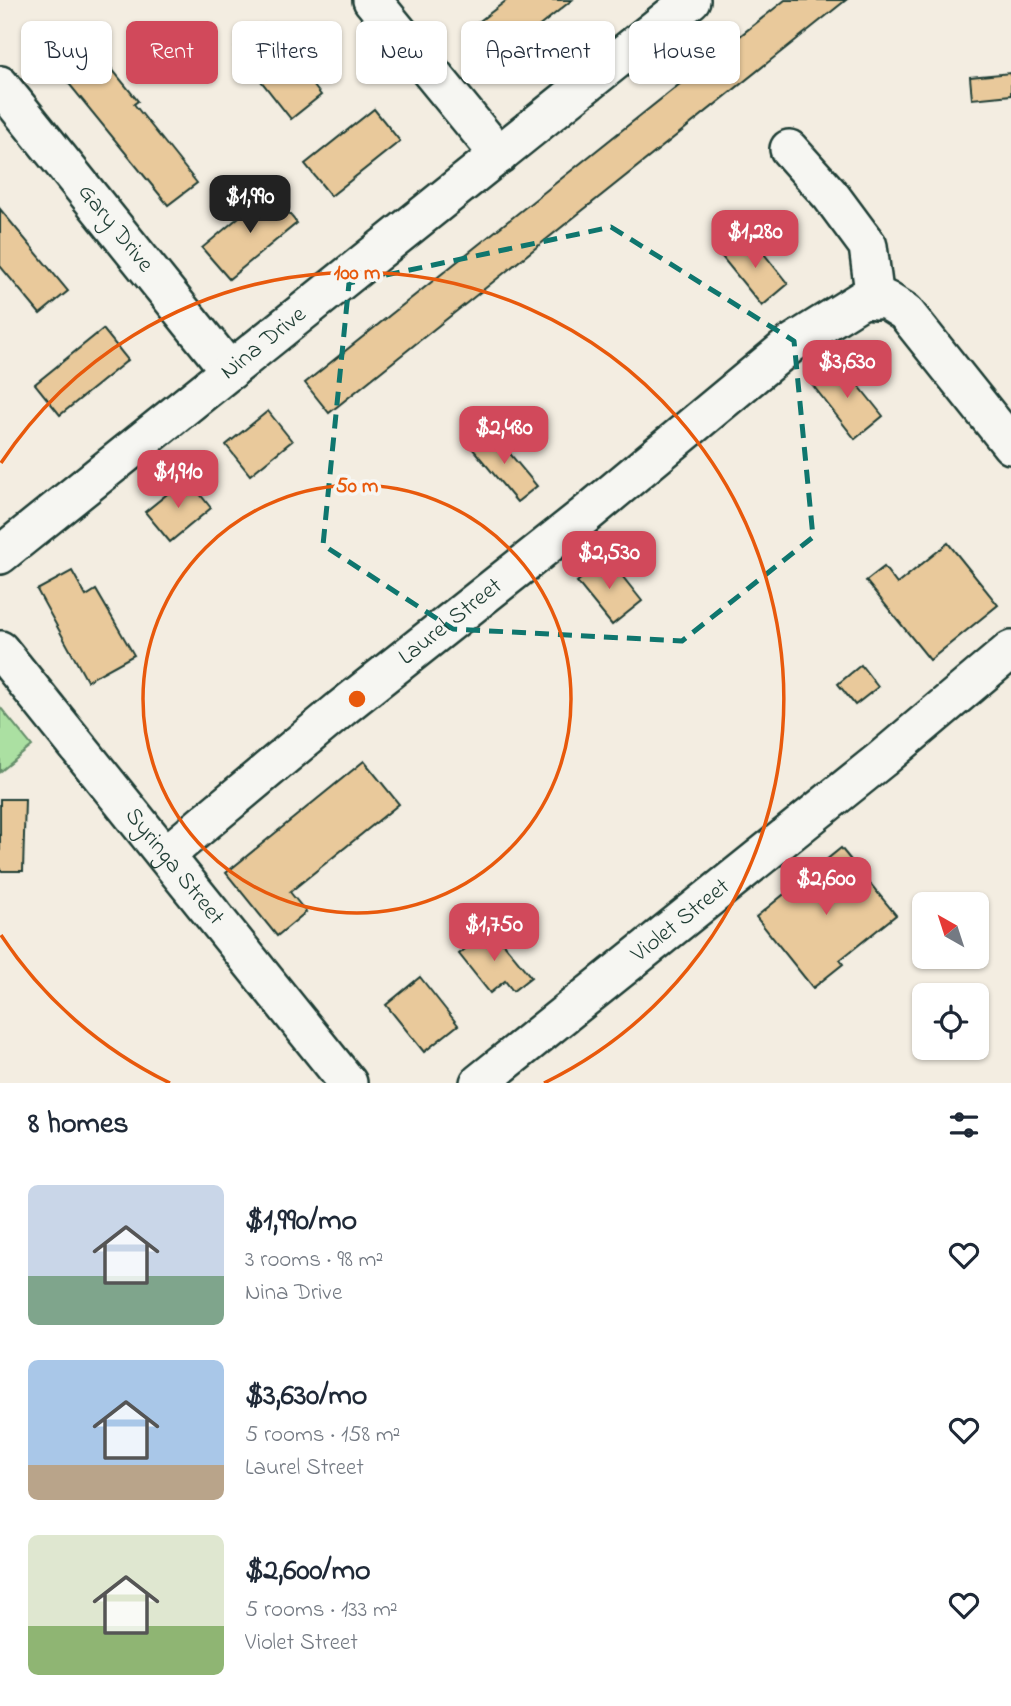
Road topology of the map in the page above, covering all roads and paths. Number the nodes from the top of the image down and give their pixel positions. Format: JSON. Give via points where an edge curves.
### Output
{"nodes":[{"id":1,"x":372,"y":0,"type":"edge"},
{"id":2,"x":691,"y":0,"type":"edge"},
{"id":3,"x":0,"y":85,"type":"edge"},
{"id":4,"x":789,"y":149,"type":"dead end"},
{"id":5,"x":499,"y":155,"type":"junction"},
{"id":6,"x":875,"y":300,"type":"junction"},
{"id":7,"x":230,"y":371,"type":"junction"},
{"id":8,"x":1011,"y":445,"type":"edge"},
{"id":9,"x":0,"y":555,"type":"edge"},
{"id":10,"x":0,"y":650,"type":"edge"},
{"id":11,"x":1011,"y":650,"type":"edge"},
{"id":12,"x":166,"y":855,"type":"junction"},
{"id":13,"x":348,"y":1083,"type":"edge"},
{"id":14,"x":479,"y":1083,"type":"edge"}],
"edges":[{"from":1,"to":5,"type":"street"},
{"from":2,"to":5,"type":"street","name":"Nina Drive"},
{"from":3,"to":7,"type":"street","name":"Gary Drive"},
{"from":4,"to":6,"type":"street","via":[[868,247]]},
{"from":5,"to":7,"type":"street","name":"Nina Drive"},
{"from":6,"to":8,"type":"street","via":[[886,300],[905,312]]},
{"from":6,"to":12,"type":"street","name":"Laurel Street","via":[[863,299],[791,344]]},
{"from":7,"to":9,"type":"street","name":"Nina Drive"},
{"from":10,"to":12,"type":"street","name":"Syringa Street"},
{"from":11,"to":14,"type":"street","name":"Violet Street","via":[[883,759]]},
{"from":12,"to":13,"type":"street","name":"Syringa Street"}]}
